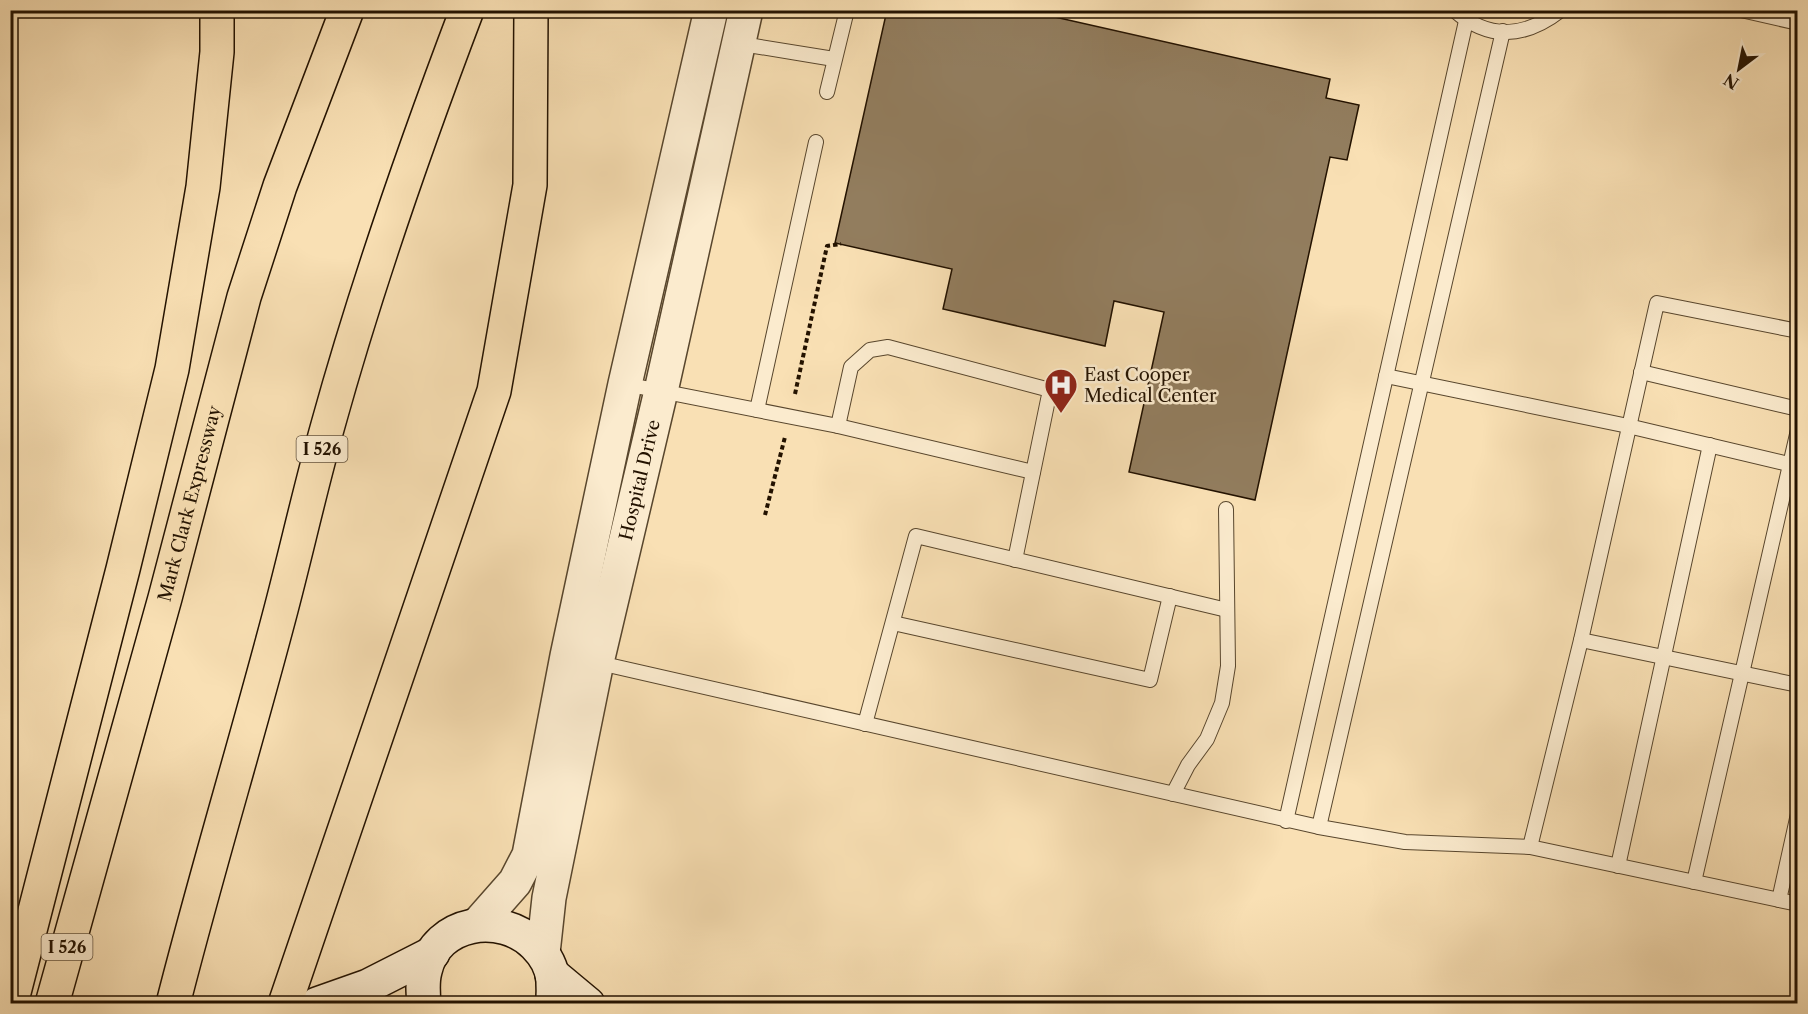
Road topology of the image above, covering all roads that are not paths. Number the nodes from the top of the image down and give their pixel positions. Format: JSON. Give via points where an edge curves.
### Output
{"nodes":[{"id":1,"x":217,"y":10,"type":"edge"},
{"id":2,"x":347,"y":10,"type":"edge"},
{"id":3,"x":467,"y":10,"type":"edge"},
{"id":4,"x":531,"y":10,"type":"edge"},
{"id":5,"x":746,"y":10,"type":"edge"},
{"id":6,"x":847,"y":10,"type":"edge"},
{"id":7,"x":1454,"y":10,"type":"edge"},
{"id":8,"x":1561,"y":10,"type":"edge"},
{"id":9,"x":1741,"y":10,"type":"edge"},
{"id":10,"x":1466,"y":21,"type":"junction"},
{"id":11,"x":1797,"y":23,"type":"edge"},
{"id":12,"x":1503,"y":31,"type":"junction"},
{"id":13,"x":720,"y":34,"type":"edge"},
{"id":14,"x":834,"y":59,"type":"junction"},
{"id":15,"x":827,"y":92,"type":"dead end"},
{"id":16,"x":816,"y":142,"type":"dead end"},
{"id":17,"x":1797,"y":331,"type":"edge"},
{"id":18,"x":1641,"y":372,"type":"junction"},
{"id":19,"x":1386,"y":376,"type":"junction"},
{"id":20,"x":625,"y":384,"type":"junction"},
{"id":21,"x":1421,"y":384,"type":"junction"},
{"id":22,"x":661,"y":391,"type":"junction"},
{"id":23,"x":1797,"y":409,"type":"edge"},
{"id":24,"x":757,"y":410,"type":"junction"},
{"id":25,"x":838,"y":426,"type":"junction"},
{"id":26,"x":1628,"y":426,"type":"junction"},
{"id":27,"x":1797,"y":430,"type":"edge"},
{"id":28,"x":1710,"y":446,"type":"junction"},
{"id":29,"x":1793,"y":465,"type":"edge"},
{"id":30,"x":1033,"y":472,"type":"junction"},
{"id":31,"x":1226,"y":509,"type":"dead end"},
{"id":32,"x":1015,"y":560,"type":"junction"},
{"id":33,"x":1170,"y":597,"type":"junction"},
{"id":34,"x":1227,"y":610,"type":"junction"},
{"id":35,"x":893,"y":623,"type":"junction"},
{"id":36,"x":1581,"y":640,"type":"junction"},
{"id":37,"x":1663,"y":657,"type":"junction"},
{"id":38,"x":582,"y":659,"type":"junction"},
{"id":39,"x":1742,"y":674,"type":"junction"},
{"id":40,"x":1797,"y":685,"type":"edge"},
{"id":41,"x":866,"y":724,"type":"junction"},
{"id":42,"x":1173,"y":794,"type":"junction"},
{"id":43,"x":1797,"y":814,"type":"edge"},
{"id":44,"x":1286,"y":821,"type":"junction"},
{"id":45,"x":1319,"y":827,"type":"junction"},
{"id":46,"x":1530,"y":847,"type":"junction"},
{"id":47,"x":1618,"y":866,"type":"junction"},
{"id":48,"x":1694,"y":882,"type":"junction"},
{"id":49,"x":1779,"y":900,"type":"junction"},
{"id":50,"x":1797,"y":904,"type":"edge"},
{"id":51,"x":478,"y":924,"type":"junction"},
{"id":52,"x":433,"y":953,"type":"junction"},
{"id":53,"x":549,"y":977,"type":"edge"},
{"id":54,"x":11,"y":1004,"type":"edge"},
{"id":55,"x":52,"y":1004,"type":"edge"},
{"id":56,"x":173,"y":1004,"type":"edge"},
{"id":57,"x":285,"y":1004,"type":"edge"},
{"id":58,"x":317,"y":1004,"type":"edge"},
{"id":59,"x":424,"y":1004,"type":"edge"},
{"id":60,"x":588,"y":1004,"type":"edge"}],
"edges":[{"from":1,"to":54,"type":"highway","via":[[217,52],[203,187],[172,369]]},
{"from":2,"to":55,"type":"highway","name":"Mark Clark Expressway","number":"I 526","via":[[280,186],[244,297]]},
{"from":3,"to":56,"type":"highway","number":"I 526","via":[[366,296]]},
{"from":4,"to":57,"type":"highway","via":[[530,185],[494,391]]},
{"from":5,"to":13,"type":"street","name":"Hospital Drive"},
{"from":6,"to":14,"type":"lane"},
{"from":7,"to":10,"type":"lane"},
{"from":8,"to":12,"type":"lane","via":[[1543,24],[1517,32]]},
{"from":9,"to":11,"type":"lane"},
{"from":10,"to":12,"type":"lane"},
{"from":10,"to":19,"type":"lane"},
{"from":12,"to":21,"type":"lane"},
{"from":13,"to":14,"type":"lane"},
{"from":13,"to":20,"type":"street","name":"Hospital Drive"},
{"from":13,"to":22,"type":"street","name":"Hospital Drive"},
{"from":14,"to":15,"type":"lane"},
{"from":16,"to":24,"type":"lane"},
{"from":17,"to":18,"type":"lane","via":[[1657,303]]},
{"from":18,"to":23,"type":"lane"},
{"from":18,"to":26,"type":"lane"},
{"from":19,"to":21,"type":"lane"},
{"from":19,"to":44,"type":"lane"},
{"from":20,"to":22,"type":"lane"},
{"from":20,"to":38,"type":"street","name":"Hospital Drive"},
{"from":21,"to":26,"type":"lane"},
{"from":21,"to":45,"type":"lane"},
{"from":22,"to":24,"type":"lane"},
{"from":22,"to":38,"type":"street","name":"Hospital Drive"},
{"from":24,"to":25,"type":"lane"},
{"from":25,"to":30,"type":"lane"},
{"from":25,"to":30,"type":"lane","via":[[851,367],[870,350],[888,347],[1050,390]]},
{"from":26,"to":28,"type":"lane"},
{"from":26,"to":36,"type":"lane"},
{"from":27,"to":29,"type":"lane"},
{"from":28,"to":29,"type":"lane"},
{"from":28,"to":37,"type":"lane"},
{"from":29,"to":39,"type":"lane"},
{"from":30,"to":32,"type":"lane"},
{"from":31,"to":34,"type":"lane"},
{"from":32,"to":33,"type":"lane"},
{"from":32,"to":35,"type":"lane","via":[[915,536]]},
{"from":33,"to":34,"type":"lane"},
{"from":33,"to":35,"type":"lane","via":[[1150,680]]},
{"from":34,"to":42,"type":"lane","via":[[1228,666],[1222,703],[1207,739]]},
{"from":35,"to":41,"type":"lane"},
{"from":36,"to":37,"type":"lane"},
{"from":36,"to":46,"type":"lane"},
{"from":37,"to":39,"type":"lane"},
{"from":37,"to":47,"type":"lane"},
{"from":38,"to":41,"type":"lane"},
{"from":38,"to":51,"type":"street","name":"Hospital Drive","via":[[529,855],[515,882]]},
{"from":38,"to":53,"type":"street","name":"Hospital Drive","via":[[549,898]]},
{"from":39,"to":40,"type":"lane"},
{"from":39,"to":48,"type":"lane"},
{"from":41,"to":42,"type":"lane"},
{"from":42,"to":44,"type":"lane"},
{"from":43,"to":49,"type":"lane"},
{"from":44,"to":45,"type":"lane"},
{"from":45,"to":46,"type":"lane","via":[[1405,842]]},
{"from":46,"to":47,"type":"lane"},
{"from":47,"to":48,"type":"lane"},
{"from":48,"to":49,"type":"lane"},
{"from":49,"to":50,"type":"lane"},
{"from":51,"to":52,"type":"street","via":[[460,929]]},
{"from":51,"to":53,"type":"street","via":[[502,925],[525,935]]},
{"from":52,"to":58,"type":"street","via":[[368,986]]},
{"from":52,"to":59,"type":"street","via":[[425,970]]},
{"from":53,"to":60,"type":"street"}]}
